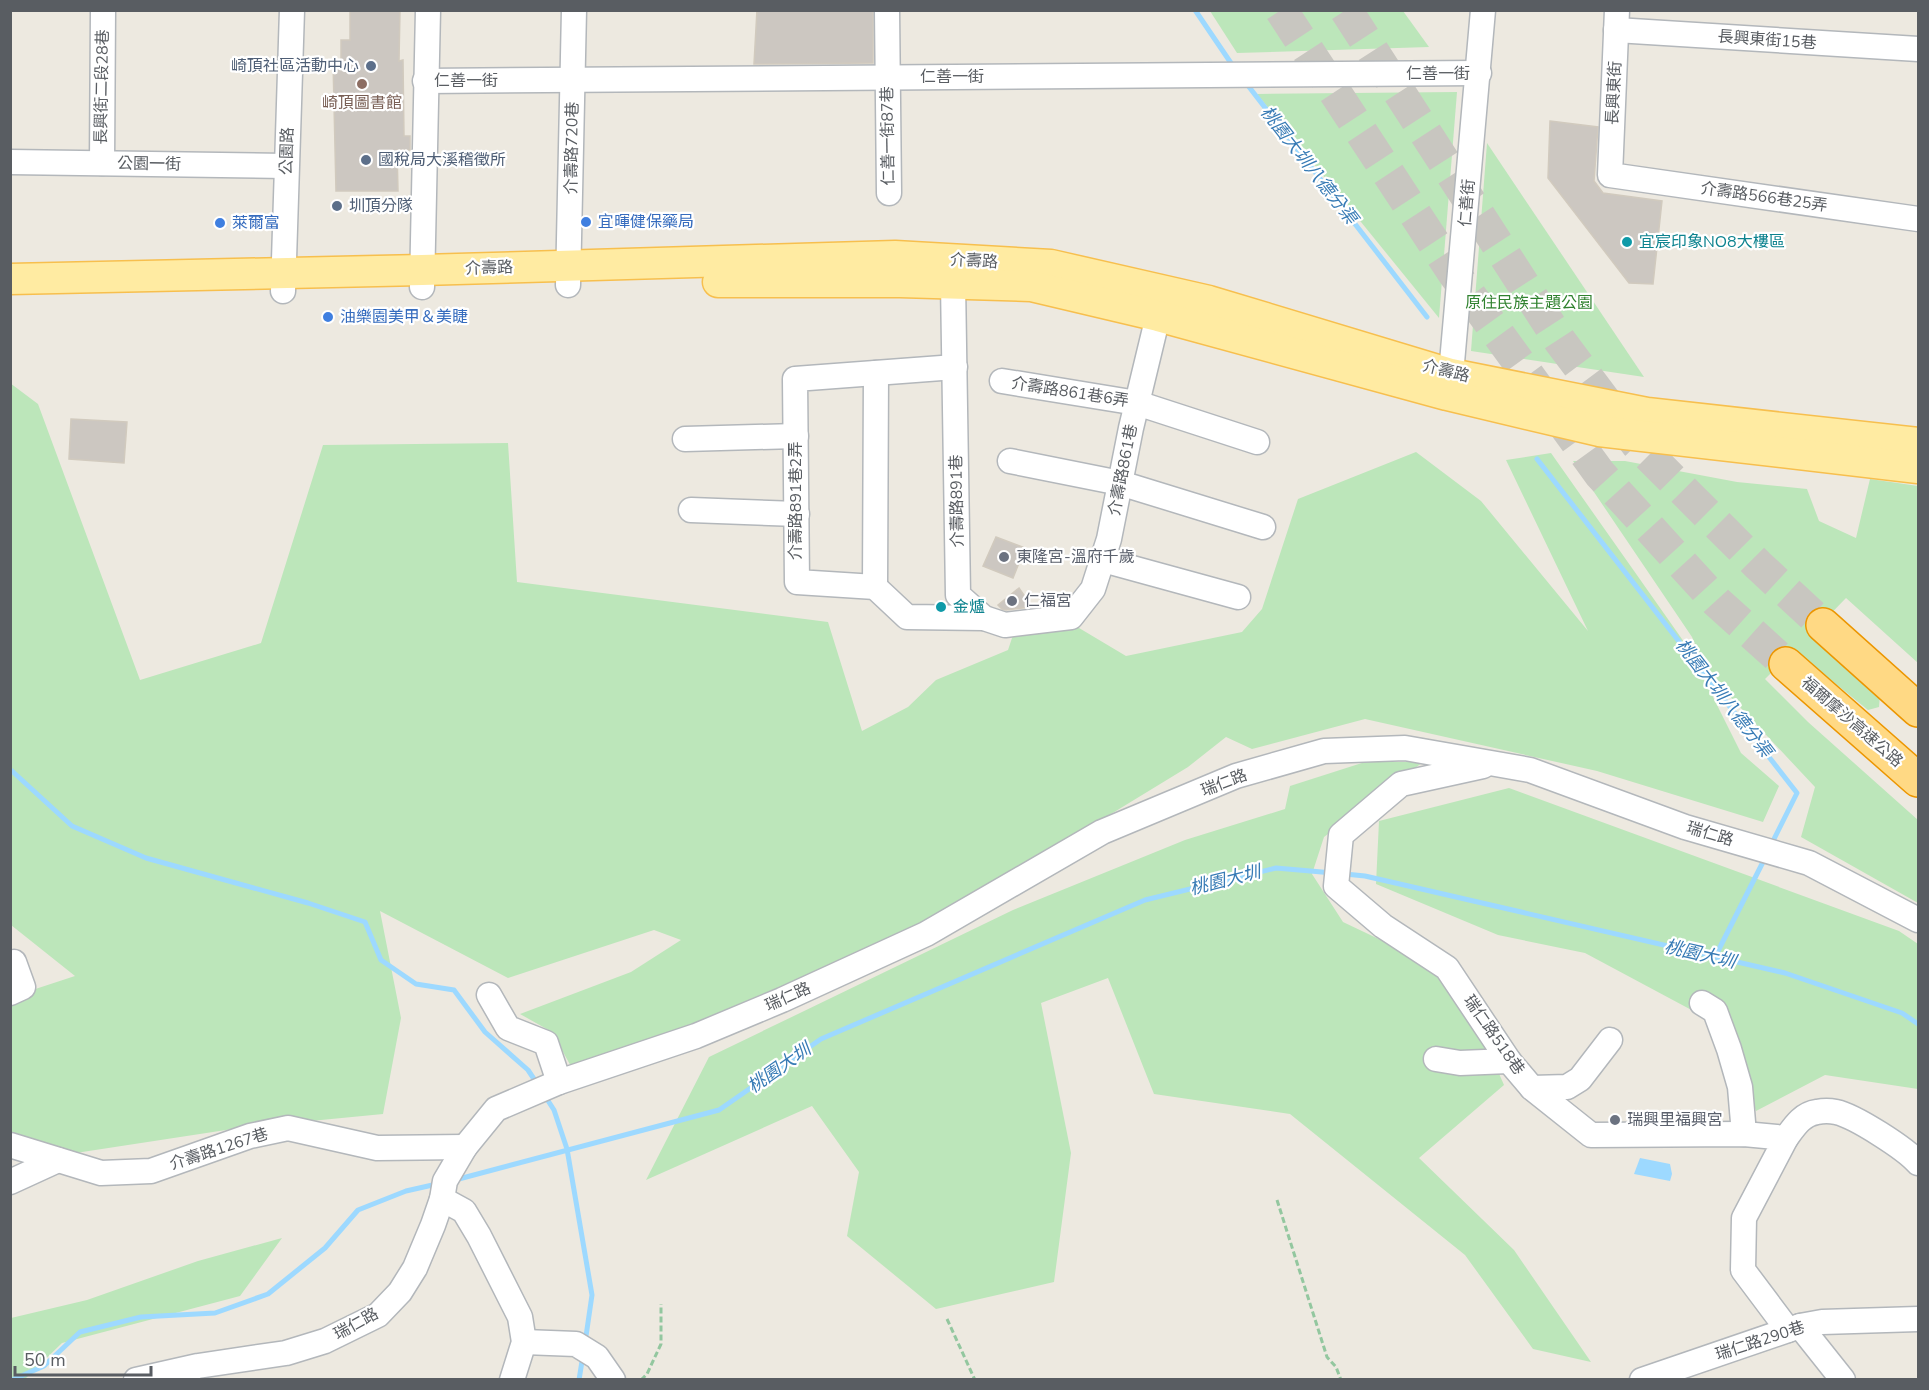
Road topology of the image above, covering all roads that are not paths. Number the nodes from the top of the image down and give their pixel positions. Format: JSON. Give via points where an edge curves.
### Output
{"nodes":[{"id":1,"x":103,"y":10,"type":"edge"},
{"id":2,"x":292,"y":10,"type":"edge"},
{"id":3,"x":428,"y":10,"type":"edge"},
{"id":4,"x":574,"y":10,"type":"edge"},
{"id":5,"x":887,"y":10,"type":"edge"},
{"id":6,"x":1483,"y":10,"type":"edge"},
{"id":7,"x":1617,"y":20,"type":"edge"},
{"id":8,"x":1918,"y":49,"type":"edge"},
{"id":9,"x":1479,"y":73,"type":"junction"},
{"id":10,"x":886,"y":78,"type":"junction"},
{"id":11,"x":573,"y":80,"type":"junction"},
{"id":12,"x":425,"y":81,"type":"junction"},
{"id":13,"x":10,"y":162,"type":"edge"},
{"id":14,"x":102,"y":163,"type":"junction"},
{"id":15,"x":286,"y":166,"type":"junction"},
{"id":16,"x":1610,"y":175,"type":"joint"},
{"id":17,"x":889,"y":194,"type":"dead end"},
{"id":18,"x":1918,"y":219,"type":"edge"},
{"id":19,"x":569,"y":275,"type":"junction"},
{"id":20,"x":422,"y":278,"type":"junction"},
{"id":21,"x":10,"y":279,"type":"edge"},
{"id":22,"x":283,"y":282,"type":"junction"},
{"id":23,"x":953,"y":283,"type":"junction"},
{"id":24,"x":10,"y":298,"type":"edge"},
{"id":25,"x":1158,"y":316,"type":"junction"},
{"id":26,"x":955,"y":367,"type":"junction"},
{"id":27,"x":876,"y":373,"type":"junction"},
{"id":28,"x":1002,"y":381,"type":"dead end"},
{"id":29,"x":1449,"y":385,"type":"junction"},
{"id":30,"x":1137,"y":403,"type":"junction"},
{"id":31,"x":796,"y":436,"type":"junction"},
{"id":32,"x":685,"y":439,"type":"dead end"},
{"id":33,"x":1257,"y":442,"type":"dead end"},
{"id":34,"x":1918,"y":443,"type":"edge"},
{"id":35,"x":1010,"y":461,"type":"dead end"},
{"id":36,"x":1918,"y":468,"type":"edge"},
{"id":37,"x":1120,"y":483,"type":"junction"},
{"id":38,"x":691,"y":510,"type":"dead end"},
{"id":39,"x":796,"y":514,"type":"junction"},
{"id":40,"x":1263,"y":527,"type":"dead end"},
{"id":41,"x":1102,"y":560,"type":"junction"},
{"id":42,"x":874,"y":587,"type":"junction"},
{"id":43,"x":1238,"y":597,"type":"dead end"},
{"id":44,"x":1071,"y":617,"type":"joint"},
{"id":45,"x":984,"y":618,"type":"junction"},
{"id":46,"x":1822,"y":625,"type":"tunnel mouth"},
{"id":47,"x":1786,"y":664,"type":"tunnel mouth"},
{"id":48,"x":1916,"y":709,"type":"edge"},
{"id":49,"x":1877,"y":743,"type":"junction"},
{"id":50,"x":1495,"y":764,"type":"junction"},
{"id":51,"x":1918,"y":780,"type":"edge"},
{"id":52,"x":1918,"y":920,"type":"edge"},
{"id":53,"x":10,"y":963,"type":"edge"},
{"id":54,"x":10,"y":993,"type":"edge"},
{"id":55,"x":489,"y":995,"type":"dead end"},
{"id":56,"x":1702,"y":1003,"type":"dead end"},
{"id":57,"x":1610,"y":1040,"type":"dead end"},
{"id":58,"x":1436,"y":1059,"type":"dead end"},
{"id":59,"x":1509,"y":1061,"type":"junction"},
{"id":60,"x":559,"y":1082,"type":"junction"},
{"id":61,"x":1532,"y":1088,"type":"junction"},
{"id":62,"x":1744,"y":1134,"type":"junction"},
{"id":63,"x":1786,"y":1138,"type":"junction"},
{"id":64,"x":10,"y":1145,"type":"edge"},
{"id":65,"x":465,"y":1148,"type":"junction"},
{"id":66,"x":58,"y":1160,"type":"junction"},
{"id":67,"x":1918,"y":1163,"type":"edge"},
{"id":68,"x":10,"y":1182,"type":"edge"},
{"id":69,"x":442,"y":1199,"type":"junction"},
{"id":70,"x":1918,"y":1319,"type":"edge"},
{"id":71,"x":1794,"y":1328,"type":"junction"},
{"id":72,"x":524,"y":1342,"type":"junction"},
{"id":73,"x":136,"y":1380,"type":"edge"},
{"id":74,"x":512,"y":1380,"type":"edge"},
{"id":75,"x":613,"y":1380,"type":"edge"},
{"id":76,"x":1642,"y":1380,"type":"edge"},
{"id":77,"x":1844,"y":1380,"type":"edge"}],
"edges":[{"from":1,"to":14,"type":"street","name":"長興街二段28巷"},
{"from":2,"to":15,"type":"street","name":"公園路"},
{"from":3,"to":12,"type":"street"},
{"from":4,"to":11,"type":"street","name":"介壽路720巷"},
{"from":5,"to":10,"type":"street","name":"仁善一街87巷"},
{"from":6,"to":9,"type":"street","name":"仁善街"},
{"from":7,"to":8,"type":"street","name":"長興東街15巷"},
{"from":7,"to":16,"type":"street","name":"長興東街"},
{"from":9,"to":10,"type":"street","name":"仁善一街"},
{"from":9,"to":29,"type":"street","name":"仁善街"},
{"from":10,"to":11,"type":"street","name":"仁善一街"},
{"from":10,"to":17,"type":"street","name":"仁善一街87巷"},
{"from":11,"to":12,"type":"street","name":"仁善一街"},
{"from":11,"to":19,"type":"street","name":"介壽路720巷"},
{"from":12,"to":20,"type":"street"},
{"from":13,"to":14,"type":"street","name":"公園一街"},
{"from":14,"to":15,"type":"street","name":"公園一街"},
{"from":15,"to":22,"type":"street","name":"公園路"},
{"from":16,"to":18,"type":"street","name":"介壽路566巷25弄"},
{"from":19,"to":20,"type":"main road","name":"介壽路"},
{"from":19,"to":23,"type":"main road","name":"介壽路"},
{"from":19,"to":29,"type":"main road","name":"介壽路","via":[[895,256],[1051,265],[1209,301]]},
{"from":20,"to":22,"type":"main road","name":"介壽路"},
{"from":21,"to":22,"type":"main road","name":"介壽路"},
{"from":22,"to":24,"type":"main road","name":"介壽路"},
{"from":23,"to":25,"type":"main road","name":"介壽路","via":[[1031,286]]},
{"from":23,"to":26,"type":"street","name":"介壽路891巷"},
{"from":25,"to":29,"type":"main road","name":"介壽路"},
{"from":25,"to":30,"type":"street","name":"介壽路861巷"},
{"from":26,"to":27,"type":"street"},
{"from":26,"to":45,"type":"street","name":"介壽路891巷","via":[[958,595]]},
{"from":27,"to":31,"type":"street","name":"介壽路891巷2弄","via":[[795,379]]},
{"from":27,"to":42,"type":"street"},
{"from":28,"to":30,"type":"street","name":"介壽路861巷6弄"},
{"from":29,"to":34,"type":"main road","name":"介壽路","via":[[1647,413]]},
{"from":29,"to":36,"type":"main road","name":"介壽路","via":[[1599,431]]},
{"from":30,"to":33,"type":"street","name":"介壽路861巷6弄"},
{"from":30,"to":37,"type":"street","name":"介壽路861巷"},
{"from":31,"to":32,"type":"street"},
{"from":31,"to":39,"type":"street","name":"介壽路891巷2弄"},
{"from":35,"to":37,"type":"street"},
{"from":37,"to":40,"type":"street"},
{"from":37,"to":41,"type":"street","name":"介壽路861巷"},
{"from":38,"to":39,"type":"street"},
{"from":39,"to":42,"type":"street","name":"介壽路891巷2弄","via":[[797,582]]},
{"from":41,"to":43,"type":"street"},
{"from":41,"to":44,"type":"street","name":"介壽路861巷","via":[[1093,589]]},
{"from":42,"to":45,"type":"street","via":[[907,616]]},
{"from":44,"to":45,"type":"street","name":"介壽路891巷","via":[[1005,625]]},
{"from":46,"to":48,"type":"highway"},
{"from":47,"to":49,"type":"highway","name":"福爾摩沙高速公路"},
{"from":48,"to":49,"type":"highway"},
{"from":49,"to":51,"type":"highway","name":"福爾摩沙高速公路"},
{"from":50,"to":52,"type":"street","name":"瑞仁路","via":[[1530,770],[1685,827],[1809,863]]},
{"from":50,"to":59,"type":"street","name":"瑞仁路518巷","via":[[1401,784],[1341,835],[1336,886],[1383,926],[1447,968]]},
{"from":50,"to":60,"type":"street","name":"瑞仁路","via":[[1405,748],[1324,751],[1236,776],[1102,832],[926,934],[782,1000],[696,1036]]},
{"from":53,"to":54,"type":"street","via":[[14,962],[23,987]]},
{"from":55,"to":60,"type":"street","via":[[508,1028],[546,1043]]},
{"from":56,"to":62,"type":"street","via":[[1715,1011],[1729,1049],[1740,1087]]},
{"from":57,"to":61,"type":"street","via":[[1580,1079],[1567,1087]]},
{"from":58,"to":59,"type":"street","via":[[1460,1063]]},
{"from":59,"to":61,"type":"street","name":"瑞仁路518巷"},
{"from":60,"to":65,"type":"street","name":"瑞仁路","via":[[496,1109]]},
{"from":61,"to":62,"type":"street","name":"瑞仁路518巷","via":[[1592,1135]]},
{"from":62,"to":63,"type":"street","name":"瑞仁路518巷"},
{"from":63,"to":67,"type":"street","via":[[1805,1117],[1816,1112],[1836,1112],[1870,1128]]},
{"from":63,"to":71,"type":"street","via":[[1744,1218],[1743,1270]]},
{"from":64,"to":66,"type":"street","name":"介壽路1267巷"},
{"from":65,"to":66,"type":"street","name":"介壽路1267巷","via":[[377,1148],[288,1128],[250,1136],[151,1171],[101,1173]]},
{"from":65,"to":69,"type":"street","name":"瑞仁路","via":[[445,1181]]},
{"from":66,"to":68,"type":"street"},
{"from":69,"to":72,"type":"street","via":[[464,1211],[479,1236],[520,1317]]},
{"from":69,"to":73,"type":"street","name":"瑞仁路","via":[[415,1268],[400,1292],[378,1315],[325,1341],[286,1353]]},
{"from":70,"to":71,"type":"street","name":"瑞仁路290巷","via":[[1822,1322]]},
{"from":71,"to":76,"type":"street","name":"瑞仁路290巷"},
{"from":71,"to":77,"type":"street"},
{"from":72,"to":74,"type":"street"},
{"from":72,"to":75,"type":"street","via":[[576,1344],[597,1357]]}]}
